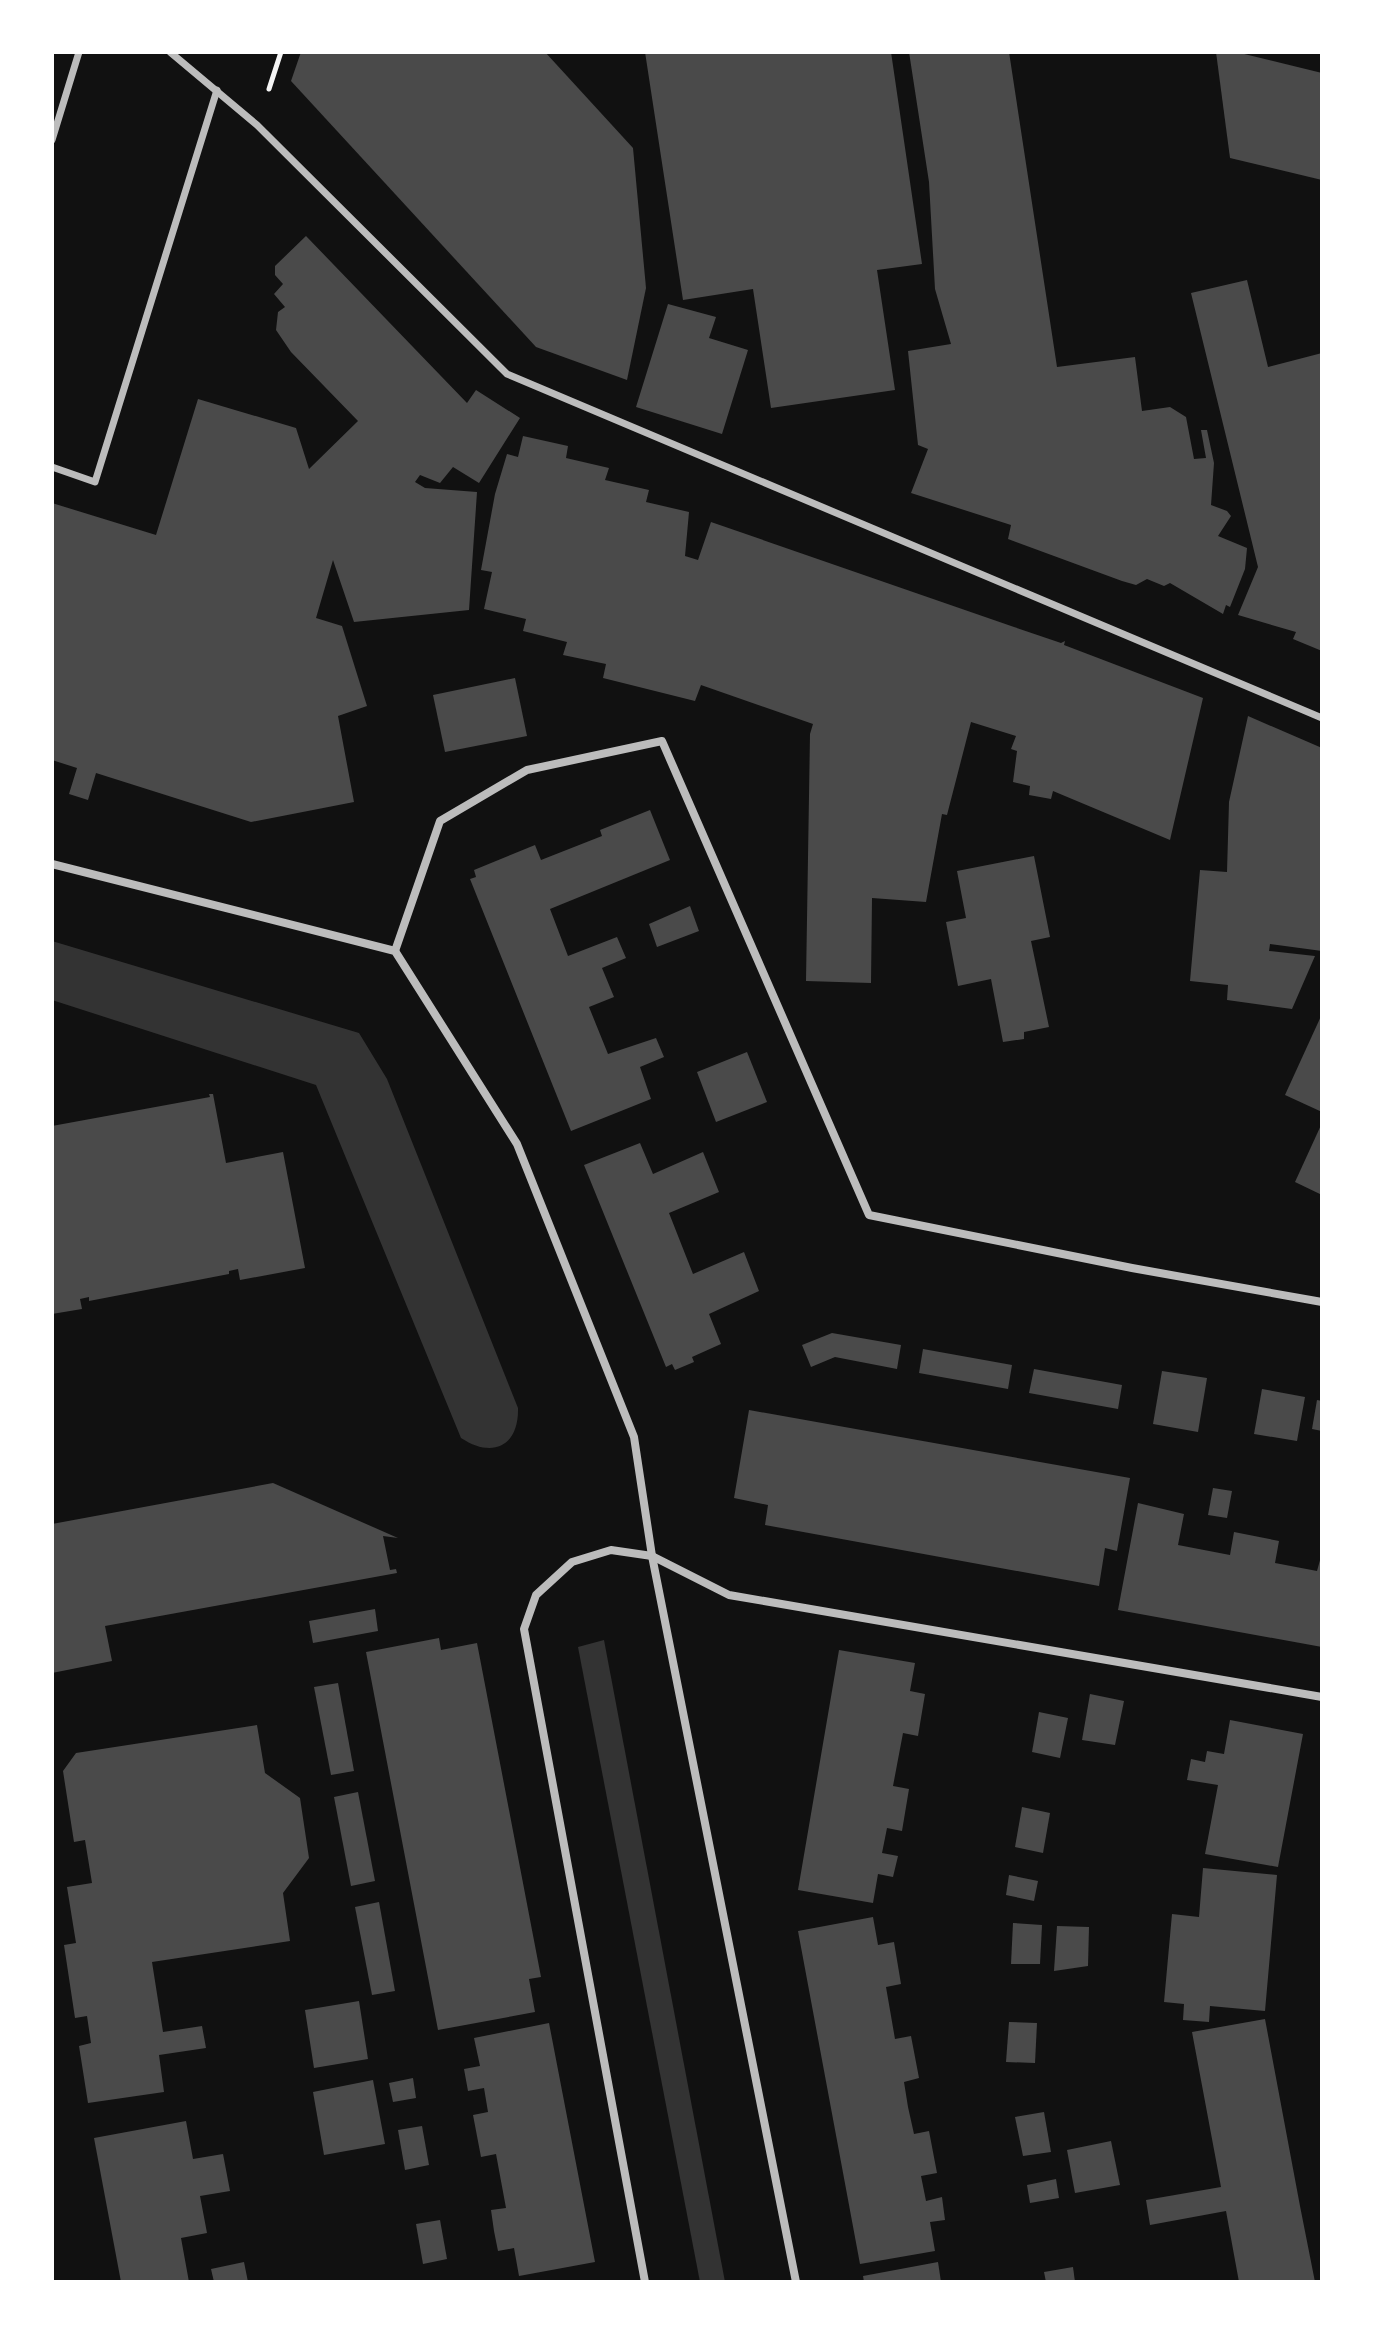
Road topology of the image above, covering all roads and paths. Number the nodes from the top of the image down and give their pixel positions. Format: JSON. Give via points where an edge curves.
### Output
{"nodes":[{"id":1,"x":79,"y":52,"type":"edge"},
{"id":2,"x":170,"y":52,"type":"edge"},
{"id":3,"x":217,"y":90,"type":"junction"},
{"id":4,"x":52,"y":140,"type":"edge"},
{"id":5,"x":52,"y":467,"type":"edge"},
{"id":6,"x":1322,"y":718,"type":"edge"},
{"id":7,"x":52,"y":864,"type":"edge"},
{"id":8,"x":395,"y":951,"type":"junction"},
{"id":9,"x":1322,"y":1302,"type":"edge"},
{"id":10,"x":652,"y":1556,"type":"junction"},
{"id":11,"x":1322,"y":1697,"type":"edge"},
{"id":12,"x":645,"y":2282,"type":"edge"},
{"id":13,"x":796,"y":2282,"type":"edge"}],
"edges":[{"from":1,"to":4,"type":"street"},
{"from":2,"to":3,"type":"street"},
{"from":3,"to":5,"type":"street","via":[[95,482]]},
{"from":3,"to":6,"type":"street","via":[[507,374]]},
{"from":7,"to":8,"type":"street"},
{"from":8,"to":9,"type":"street","via":[[440,821],[527,770],[662,741],[869,1215]]},
{"from":8,"to":10,"type":"street","via":[[517,1144],[634,1437]]},
{"from":10,"to":11,"type":"street","via":[[729,1595]]},
{"from":10,"to":12,"type":"street","via":[[611,1550],[572,1562],[536,1595],[524,1629]]},
{"from":10,"to":13,"type":"street"}]}
